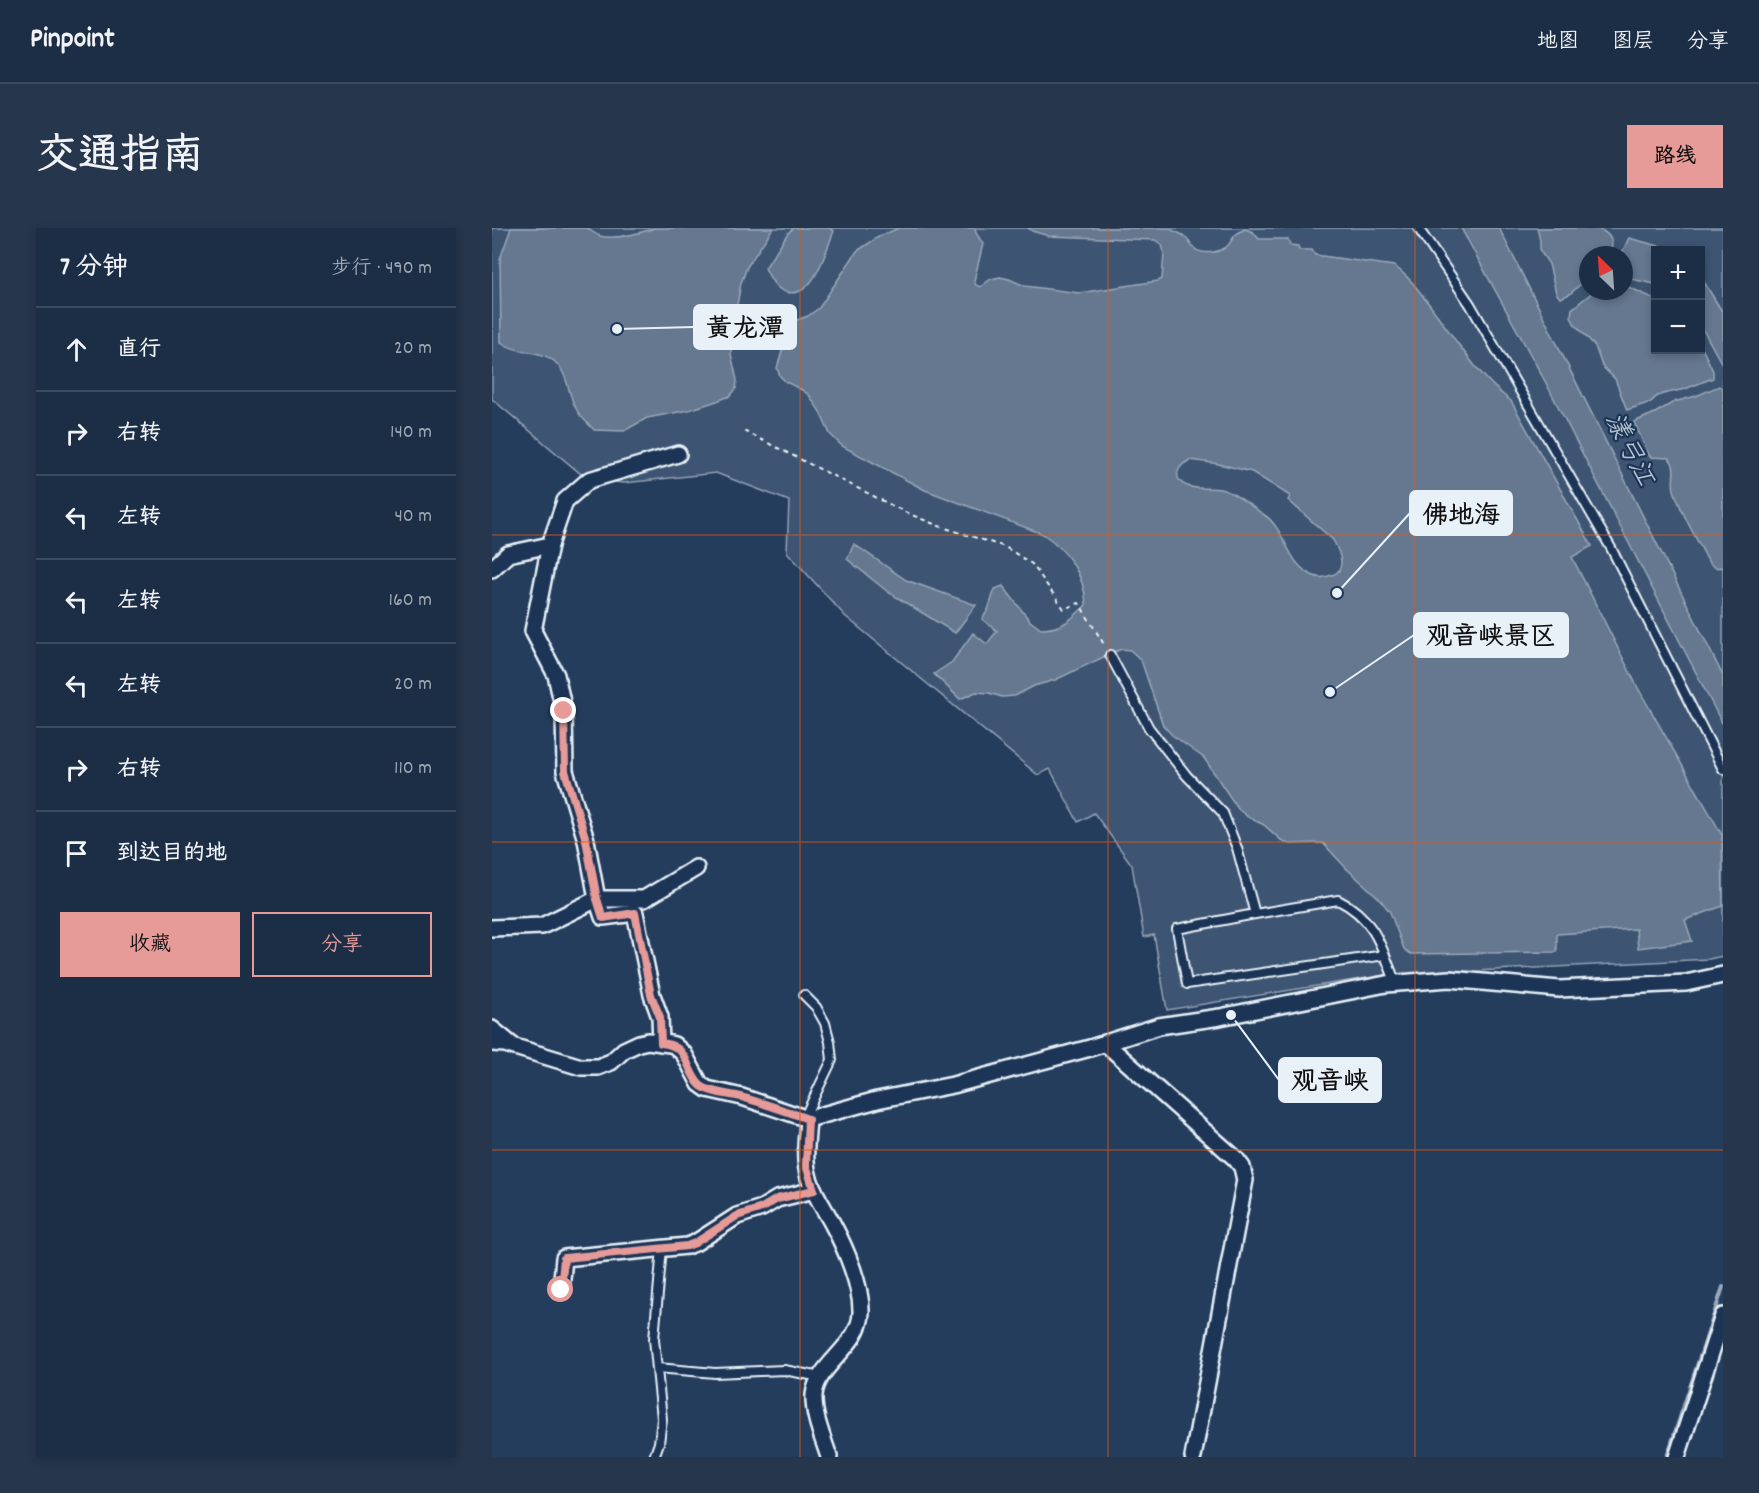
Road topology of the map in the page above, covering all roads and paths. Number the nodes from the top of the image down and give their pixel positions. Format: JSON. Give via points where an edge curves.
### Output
{"nodes":[{"id":1,"x":1418,"y":228,"type":"edge"},
{"id":2,"x":744,"y":431,"type":"dead end"},
{"id":3,"x":678,"y":454,"type":"dead end"},
{"id":4,"x":550,"y":545,"type":"junction"},
{"id":5,"x":492,"y":569,"type":"edge"},
{"id":6,"x":1110,"y":655,"type":"joint"},
{"id":7,"x":1723,"y":769,"type":"edge"},
{"id":8,"x":696,"y":868,"type":"dead end"},
{"id":9,"x":597,"y":899,"type":"junction"},
{"id":10,"x":1255,"y":914,"type":"junction"},
{"id":11,"x":492,"y":928,"type":"edge"},
{"id":12,"x":1385,"y":955,"type":"junction"},
{"id":13,"x":1723,"y":975,"type":"edge"},
{"id":14,"x":1396,"y":984,"type":"junction"},
{"id":15,"x":804,"y":995,"type":"dead end"},
{"id":16,"x":492,"y":1029,"type":"edge"},
{"id":17,"x":492,"y":1043,"type":"edge"},
{"id":18,"x":661,"y":1043,"type":"junction"},
{"id":19,"x":1104,"y":1043,"type":"junction"},
{"id":20,"x":514,"y":1047,"type":"junction"},
{"id":21,"x":808,"y":1119,"type":"junction"},
{"id":22,"x":814,"y":1190,"type":"junction"},
{"id":23,"x":662,"y":1248,"type":"junction"},
{"id":24,"x":561,"y":1290,"type":"dead end"},
{"id":25,"x":1723,"y":1316,"type":"edge"},
{"id":26,"x":657,"y":1368,"type":"junction"},
{"id":27,"x":820,"y":1377,"type":"junction"},
{"id":28,"x":654,"y":1457,"type":"edge"},
{"id":29,"x":829,"y":1457,"type":"edge"},
{"id":30,"x":1193,"y":1457,"type":"edge"},
{"id":31,"x":1677,"y":1457,"type":"edge"}],
"edges":[{"from":1,"to":7,"type":"lane","via":[[1470,304],[1611,548]]},
{"from":2,"to":6,"type":"path","via":[[907,513],[1005,547],[1032,564],[1064,609],[1079,603]]},
{"from":3,"to":4,"type":"street","via":[[589,480],[566,501]]},
{"from":4,"to":5,"type":"street","via":[[508,555]]},
{"from":4,"to":9,"type":"street","via":[[533,632],[556,675],[564,711],[565,771],[586,840]]},
{"from":6,"to":10,"type":"lane","via":[[1149,728],[1223,813],[1238,848]]},
{"from":8,"to":9,"type":"street","via":[[644,898]]},
{"from":9,"to":11,"type":"street","via":[[542,926]]},
{"from":9,"to":18,"type":"street","via":[[603,918],[635,913],[651,995],[660,1017]]},
{"from":10,"to":12,"type":"lane","via":[[1338,900],[1366,920]]},
{"from":10,"to":12,"type":"lane","via":[[1176,929],[1187,984]]},
{"from":12,"to":14,"type":"lane"},
{"from":13,"to":14,"type":"street","via":[[1686,983],[1559,989],[1449,979]]},
{"from":14,"to":19,"type":"street","via":[[1159,1026]]},
{"from":15,"to":21,"type":"lane","via":[[825,1023],[832,1060],[808,1110]]},
{"from":16,"to":20,"type":"street"},
{"from":17,"to":20,"type":"street"},
{"from":18,"to":20,"type":"street","via":[[639,1042],[611,1062],[590,1068]]},
{"from":18,"to":21,"type":"street","via":[[674,1045],[684,1054],[700,1084],[707,1089]]},
{"from":19,"to":21,"type":"street","via":[[953,1085]]},
{"from":19,"to":30,"type":"street","via":[[1236,1159],[1244,1172]]},
{"from":21,"to":22,"type":"street","via":[[806,1165]]},
{"from":22,"to":23,"type":"street","via":[[777,1199],[737,1216],[695,1243]]},
{"from":22,"to":27,"type":"street","via":[[833,1224],[855,1279],[861,1314],[857,1331]]},
{"from":23,"to":24,"type":"street","via":[[564,1258]]},
{"from":23,"to":26,"type":"lane","via":[[654,1339]]},
{"from":25,"to":31,"type":"street"},
{"from":26,"to":27,"type":"lane","via":[[714,1373],[784,1370]]},
{"from":26,"to":28,"type":"lane","via":[[662,1419]]},
{"from":27,"to":29,"type":"street","via":[[814,1402]]}]}
